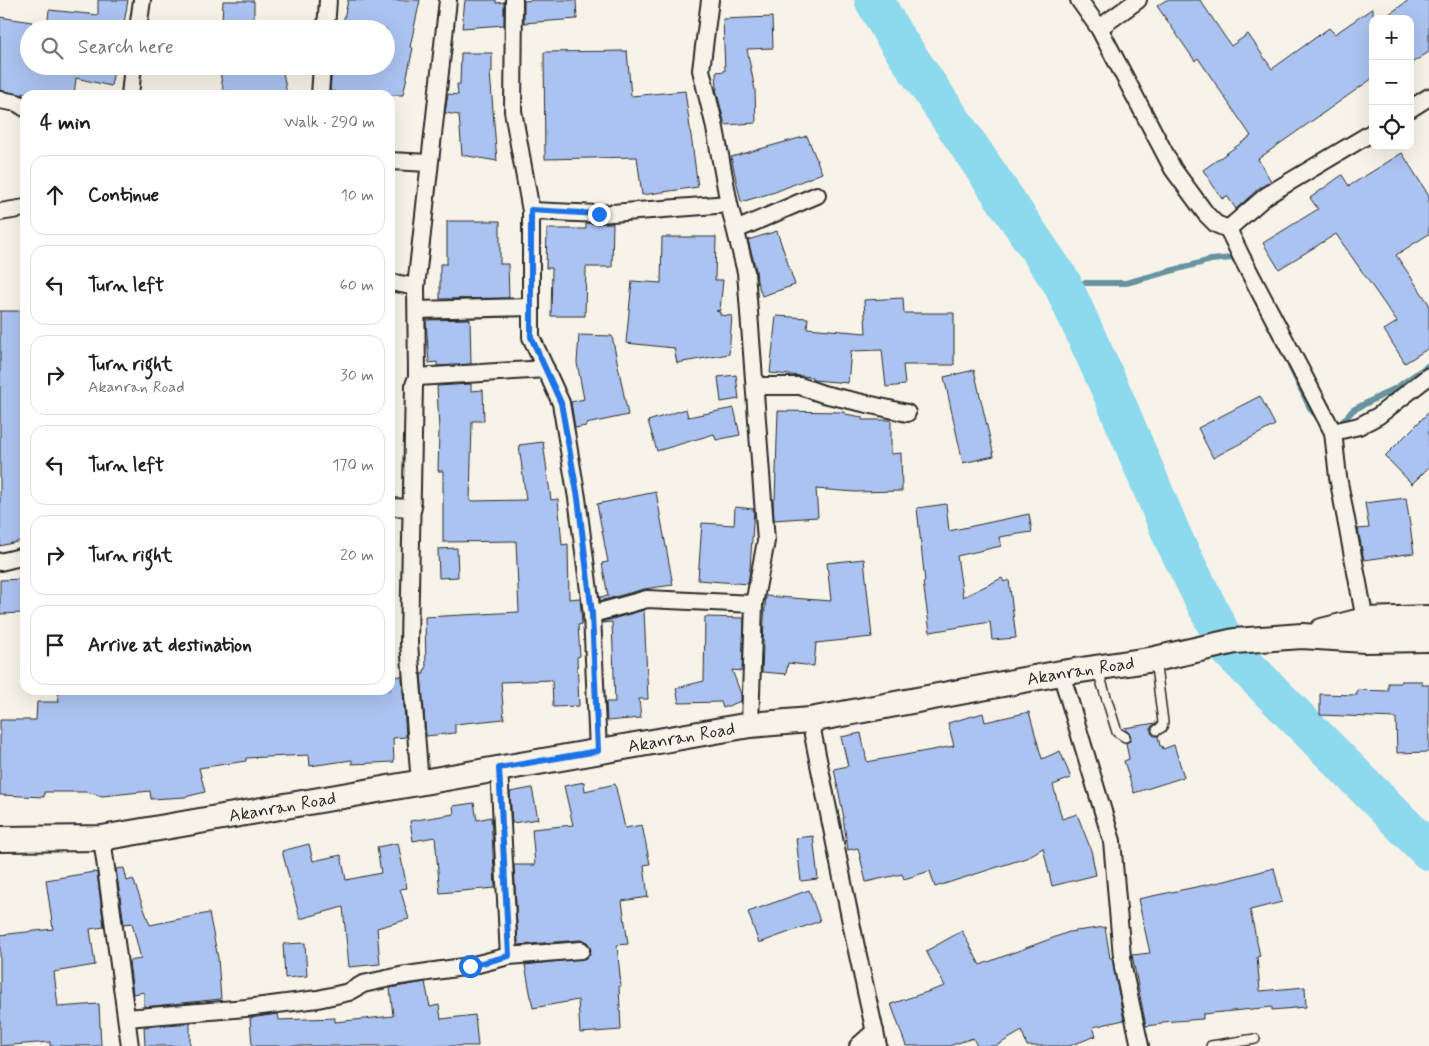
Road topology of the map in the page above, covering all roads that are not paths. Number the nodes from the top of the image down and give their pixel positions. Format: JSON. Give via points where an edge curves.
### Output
{"nodes":[{"id":1,"x":142,"y":0,"type":"edge"},
{"id":2,"x":328,"y":0,"type":"edge"},
{"id":3,"x":448,"y":0,"type":"edge"},
{"id":4,"x":514,"y":0,"type":"edge"},
{"id":5,"x":710,"y":0,"type":"edge"},
{"id":6,"x":1079,"y":0,"type":"edge"},
{"id":7,"x":1138,"y":0,"type":"edge"},
{"id":8,"x":139,"y":20,"type":"edge"},
{"id":9,"x":327,"y":20,"type":"edge"},
{"id":10,"x":1099,"y":28,"type":"junction"},
{"id":11,"x":132,"y":75,"type":"edge"},
{"id":12,"x":321,"y":75,"type":"edge"},
{"id":13,"x":131,"y":90,"type":"edge"},
{"id":14,"x":320,"y":90,"type":"edge"},
{"id":15,"x":1429,"y":98,"type":"edge"},
{"id":16,"x":0,"y":100,"type":"edge"},
{"id":17,"x":20,"y":105,"type":"edge"},
{"id":18,"x":1414,"y":107,"type":"edge"},
{"id":19,"x":1369,"y":134,"type":"edge"},
{"id":20,"x":395,"y":161,"type":"edge"},
{"id":21,"x":429,"y":163,"type":"junction"},
{"id":22,"x":818,"y":195,"type":"dead end"},
{"id":23,"x":728,"y":204,"type":"junction"},
{"id":24,"x":20,"y":209,"type":"edge"},
{"id":25,"x":531,"y":210,"type":"junction"},
{"id":26,"x":0,"y":212,"type":"edge"},
{"id":27,"x":1228,"y":229,"type":"junction"},
{"id":28,"x":736,"y":230,"type":"junction"},
{"id":29,"x":395,"y":283,"type":"edge"},
{"id":30,"x":416,"y":287,"type":"junction"},
{"id":31,"x":530,"y":307,"type":"junction"},
{"id":32,"x":418,"y":310,"type":"junction"},
{"id":33,"x":546,"y":369,"type":"junction"},
{"id":34,"x":1429,"y":376,"type":"edge"},
{"id":35,"x":416,"y":377,"type":"junction"},
{"id":36,"x":755,"y":386,"type":"junction"},
{"id":37,"x":907,"y":412,"type":"dead end"},
{"id":38,"x":1333,"y":432,"type":"junction"},
{"id":39,"x":395,"y":507,"type":"edge"},
{"id":40,"x":413,"y":508,"type":"junction"},
{"id":41,"x":20,"y":557,"type":"edge"},
{"id":42,"x":0,"y":562,"type":"edge"},
{"id":43,"x":754,"y":604,"type":"junction"},
{"id":44,"x":592,"y":614,"type":"junction"},
{"id":45,"x":1429,"y":618,"type":"edge"},
{"id":46,"x":1365,"y":620,"type":"junction"},
{"id":47,"x":1302,"y":636,"type":"junction"},
{"id":48,"x":1429,"y":639,"type":"edge"},
{"id":49,"x":1155,"y":659,"type":"junction"},
{"id":50,"x":1097,"y":668,"type":"junction"},
{"id":51,"x":1061,"y":673,"type":"junction"},
{"id":52,"x":810,"y":720,"type":"junction"},
{"id":53,"x":750,"y":725,"type":"junction"},
{"id":54,"x":1157,"y":730,"type":"dead end"},
{"id":55,"x":1125,"y":737,"type":"dead end"},
{"id":56,"x":598,"y":751,"type":"junction"},
{"id":57,"x":499,"y":768,"type":"junction"},
{"id":58,"x":420,"y":784,"type":"junction"},
{"id":59,"x":102,"y":838,"type":"junction"},
{"id":60,"x":0,"y":839,"type":"edge"},
{"id":61,"x":580,"y":950,"type":"dead end"},
{"id":62,"x":509,"y":956,"type":"junction"},
{"id":63,"x":127,"y":1018,"type":"junction"},
{"id":64,"x":876,"y":1039,"type":"edge"},
{"id":65,"x":1255,"y":1039,"type":"dead end"},
{"id":66,"x":130,"y":1046,"type":"edge"},
{"id":67,"x":858,"y":1046,"type":"edge"},
{"id":68,"x":1140,"y":1046,"type":"edge"},
{"id":69,"x":1212,"y":1046,"type":"edge"}],
"edges":[{"from":1,"to":8,"type":"street"},
{"from":2,"to":9,"type":"street"},
{"from":3,"to":21,"type":"street"},
{"from":4,"to":25,"type":"street","via":[[514,111]]},
{"from":5,"to":23,"type":"street","via":[[701,70]]},
{"from":6,"to":10,"type":"street"},
{"from":7,"to":10,"type":"street"},
{"from":10,"to":27,"type":"street","via":[[1173,168],[1206,214],[1216,224]]},
{"from":11,"to":13,"type":"street"},
{"from":12,"to":14,"type":"street"},
{"from":15,"to":18,"type":"street"},
{"from":16,"to":17,"type":"street"},
{"from":19,"to":27,"type":"street","via":[[1266,196]]},
{"from":20,"to":21,"type":"street"},
{"from":21,"to":30,"type":"street"},
{"from":22,"to":28,"type":"street"},
{"from":23,"to":25,"type":"street","via":[[599,214]]},
{"from":23,"to":28,"type":"street"},
{"from":24,"to":26,"type":"street"},
{"from":25,"to":31,"type":"street"},
{"from":27,"to":38,"type":"street"},
{"from":28,"to":36,"type":"street","via":[[746,272]]},
{"from":29,"to":30,"type":"street"},
{"from":30,"to":32,"type":"street"},
{"from":31,"to":32,"type":"street"},
{"from":31,"to":33,"type":"street","via":[[531,337]]},
{"from":32,"to":35,"type":"street"},
{"from":33,"to":35,"type":"street"},
{"from":33,"to":44,"type":"street","via":[[561,403],[578,498]]},
{"from":34,"to":38,"type":"street","via":[[1378,416],[1359,426]]},
{"from":35,"to":40,"type":"street"},
{"from":36,"to":37,"type":"street","via":[[800,386]]},
{"from":36,"to":43,"type":"street","via":[[766,540]]},
{"from":38,"to":46,"type":"street","via":[[1338,477]]},
{"from":39,"to":40,"type":"street"},
{"from":40,"to":58,"type":"street","via":[[409,643]]},
{"from":41,"to":42,"type":"street"},
{"from":43,"to":44,"type":"street","via":[[647,598]]},
{"from":43,"to":53,"type":"street"},
{"from":44,"to":56,"type":"street"},
{"from":45,"to":46,"type":"main road","name":"Akanran Road"},
{"from":46,"to":47,"type":"main road","name":"Akanran Road"},
{"from":47,"to":48,"type":"main road","name":"Akanran Road","via":[[1365,640]]},
{"from":47,"to":49,"type":"main road","name":"Akanran Road","via":[[1203,647]]},
{"from":49,"to":50,"type":"main road","name":"Akanran Road"},
{"from":49,"to":54,"type":"lane","via":[[1163,722]]},
{"from":50,"to":51,"type":"main road","name":"Akanran Road"},
{"from":50,"to":55,"type":"lane","via":[[1117,732]]},
{"from":51,"to":52,"type":"main road","name":"Akanran Road"},
{"from":51,"to":68,"type":"street","via":[[1112,842],[1124,968]]},
{"from":52,"to":53,"type":"main road","name":"Akanran Road"},
{"from":52,"to":64,"type":"street"},
{"from":53,"to":56,"type":"main road","name":"Akanran Road"},
{"from":56,"to":57,"type":"main road","name":"Akanran Road"},
{"from":57,"to":58,"type":"main road","name":"Akanran Road"},
{"from":57,"to":62,"type":"street"},
{"from":58,"to":59,"type":"main road","name":"Akanran Road"},
{"from":59,"to":60,"type":"main road","name":"Akanran Road"},
{"from":59,"to":63,"type":"street"},
{"from":61,"to":62,"type":"street"},
{"from":62,"to":63,"type":"street","via":[[363,984],[349,992],[318,998]]},
{"from":63,"to":66,"type":"street"},
{"from":64,"to":67,"type":"street"},
{"from":65,"to":69,"type":"lane"}]}
